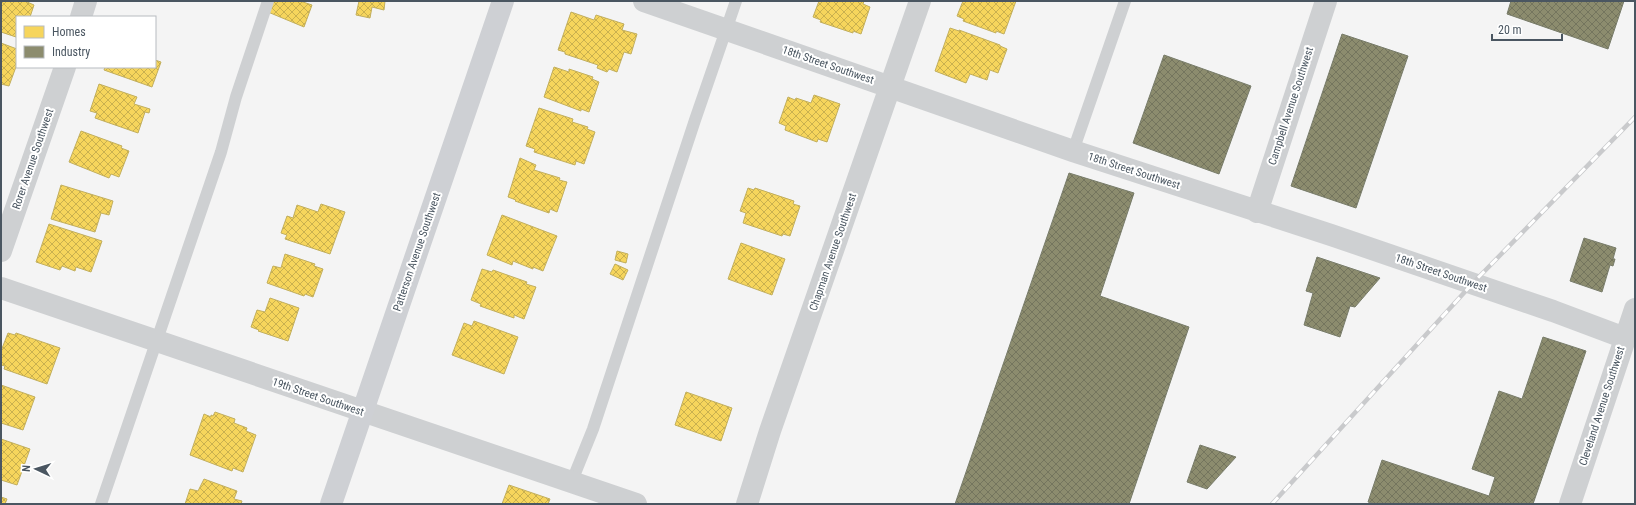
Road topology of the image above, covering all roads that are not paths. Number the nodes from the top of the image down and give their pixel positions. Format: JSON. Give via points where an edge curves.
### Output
{"nodes":[{"id":1,"x":86,"y":1,"type":"edge"},
{"id":2,"x":268,"y":1,"type":"edge"},
{"id":3,"x":503,"y":1,"type":"edge"},
{"id":4,"x":644,"y":1,"type":"edge"},
{"id":5,"x":736,"y":1,"type":"edge"},
{"id":6,"x":920,"y":1,"type":"edge"},
{"id":7,"x":1125,"y":1,"type":"edge"},
{"id":8,"x":1326,"y":1,"type":"edge"},
{"id":9,"x":81,"y":16,"type":"edge"},
{"id":10,"x":726,"y":29,"type":"junction"},
{"id":11,"x":65,"y":68,"type":"edge"},
{"id":12,"x":890,"y":87,"type":"junction"},
{"id":13,"x":1073,"y":151,"type":"junction"},
{"id":14,"x":1257,"y":212,"type":"junction"},
{"id":15,"x":1,"y":251,"type":"edge"},
{"id":16,"x":1,"y":288,"type":"edge"},
{"id":17,"x":1635,"y":309,"type":"edge"},
{"id":18,"x":1625,"y":338,"type":"junction"},
{"id":19,"x":157,"y":342,"type":"junction"},
{"id":20,"x":362,"y":412,"type":"junction"},
{"id":21,"x":572,"y":482,"type":"junction"},
{"id":22,"x":101,"y":504,"type":"edge"},
{"id":23,"x":331,"y":504,"type":"edge"},
{"id":24,"x":636,"y":504,"type":"edge"},
{"id":25,"x":747,"y":504,"type":"edge"},
{"id":26,"x":1570,"y":504,"type":"edge"}],
"edges":[{"from":1,"to":9,"type":"street"},
{"from":2,"to":19,"type":"lane","via":[[236,97],[221,152]]},
{"from":3,"to":20,"type":"main road","name":"Patterson Avenue Southwest"},
{"from":4,"to":10,"type":"street","name":"18th Street Southwest"},
{"from":5,"to":10,"type":"lane"},
{"from":6,"to":12,"type":"street","name":"Chapman Avenue Southwest"},
{"from":7,"to":13,"type":"lane"},
{"from":8,"to":14,"type":"street","name":"Campbell Avenue Southwest"},
{"from":10,"to":12,"type":"street","name":"18th Street Southwest"},
{"from":10,"to":21,"type":"lane","via":[[593,429]]},
{"from":11,"to":15,"type":"street","name":"Rorer Avenue Southwest"},
{"from":12,"to":13,"type":"street","name":"18th Street Southwest"},
{"from":12,"to":25,"type":"street","name":"Chapman Avenue Southwest"},
{"from":13,"to":14,"type":"street","name":"18th Street Southwest"},
{"from":14,"to":18,"type":"street","name":"18th Street Southwest","via":[[1553,311]]},
{"from":16,"to":19,"type":"street","name":"19th Street Southwest"},
{"from":17,"to":18,"type":"street","name":"Cleveland Avenue Southwest"},
{"from":18,"to":26,"type":"street","name":"Cleveland Avenue Southwest"},
{"from":19,"to":20,"type":"street","name":"19th Street Southwest"},
{"from":19,"to":22,"type":"lane"},
{"from":20,"to":21,"type":"street","name":"19th Street Southwest"},
{"from":20,"to":23,"type":"main road","name":"Patterson Avenue Southwest"},
{"from":21,"to":24,"type":"street","name":"19th Street Southwest"}]}
